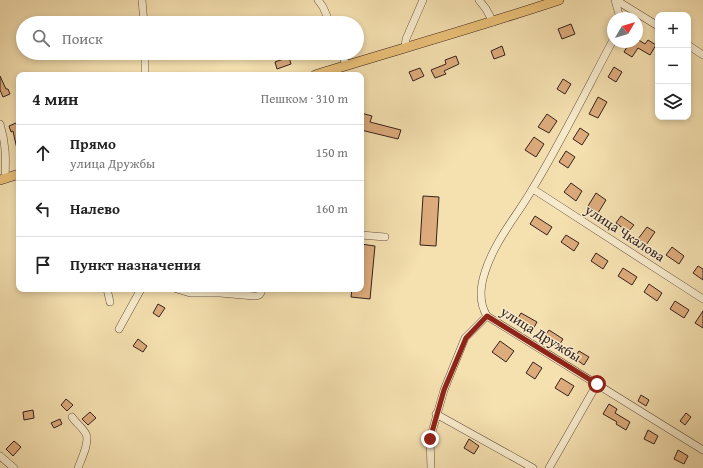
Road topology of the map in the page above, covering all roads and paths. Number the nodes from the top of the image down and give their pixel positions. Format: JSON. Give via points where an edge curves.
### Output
{"nodes":[{"id":1,"x":142,"y":0,"type":"edge"},
{"id":2,"x":318,"y":0,"type":"edge"},
{"id":3,"x":423,"y":0,"type":"edge"},
{"id":4,"x":480,"y":0,"type":"edge"},
{"id":5,"x":559,"y":0,"type":"edge"},
{"id":6,"x":616,"y":0,"type":"edge"},
{"id":7,"x":619,"y":12,"type":"edge"},
{"id":8,"x":143,"y":16,"type":"edge"},
{"id":9,"x":327,"y":16,"type":"edge"},
{"id":10,"x":493,"y":22,"type":"junction"},
{"id":11,"x":655,"y":24,"type":"edge"},
{"id":12,"x":405,"y":47,"type":"junction"},
{"id":13,"x":691,"y":47,"type":"edge"},
{"id":14,"x":609,"y":48,"type":"edge"},
{"id":15,"x":703,"y":55,"type":"edge"},
{"id":16,"x":145,"y":60,"type":"edge"},
{"id":17,"x":344,"y":60,"type":"edge"},
{"id":18,"x":362,"y":60,"type":"edge"},
{"id":19,"x":364,"y":60,"type":"edge"},
{"id":20,"x":346,"y":65,"type":"junction"},
{"id":21,"x":145,"y":72,"type":"edge"},
{"id":22,"x":324,"y":72,"type":"edge"},
{"id":23,"x":0,"y":124,"type":"edge"},
{"id":24,"x":16,"y":175,"type":"edge"},
{"id":25,"x":2,"y":179,"type":"edge"},
{"id":26,"x":533,"y":189,"type":"junction"},
{"id":27,"x":364,"y":235,"type":"edge"},
{"id":28,"x":385,"y":237,"type":"dead end"},
{"id":29,"x":108,"y":292,"type":"edge"},
{"id":30,"x":139,"y":292,"type":"edge"},
{"id":31,"x":187,"y":292,"type":"edge"},
{"id":32,"x":261,"y":292,"type":"edge"},
{"id":33,"x":703,"y":299,"type":"edge"},
{"id":34,"x":110,"y":302,"type":"dead end"},
{"id":35,"x":487,"y":316,"type":"junction"},
{"id":36,"x":119,"y":329,"type":"dead end"},
{"id":37,"x":597,"y":384,"type":"junction"},
{"id":38,"x":436,"y":414,"type":"junction"},
{"id":39,"x":72,"y":417,"type":"dead end"},
{"id":40,"x":703,"y":450,"type":"edge"},
{"id":41,"x":0,"y":456,"type":"edge"},
{"id":42,"x":14,"y":468,"type":"edge"},
{"id":43,"x":78,"y":468,"type":"edge"},
{"id":44,"x":431,"y":468,"type":"edge"},
{"id":45,"x":533,"y":468,"type":"edge"},
{"id":46,"x":549,"y":468,"type":"edge"}],
"edges":[{"from":1,"to":8,"type":"street"},
{"from":2,"to":9,"type":"street"},
{"from":3,"to":12,"type":"street"},
{"from":4,"to":10,"type":"street"},
{"from":5,"to":10,"type":"main road"},
{"from":6,"to":7,"type":"street"},
{"from":6,"to":11,"type":"street"},
{"from":10,"to":12,"type":"main road"},
{"from":12,"to":19,"type":"main road"},
{"from":13,"to":15,"type":"street"},
{"from":14,"to":26,"type":"street"},
{"from":16,"to":21,"type":"street"},
{"from":17,"to":20,"type":"street"},
{"from":18,"to":20,"type":"main road"},
{"from":20,"to":22,"type":"main road"},
{"from":23,"to":25,"type":"street","via":[[6,154]]},
{"from":24,"to":25,"type":"main road"},
{"from":26,"to":33,"type":"street","name":"улица Чкалова"},
{"from":26,"to":35,"type":"street","via":[[500,238],[487,266],[481,298],[482,308]]},
{"from":27,"to":28,"type":"street"},
{"from":29,"to":34,"type":"street"},
{"from":30,"to":36,"type":"street"},
{"from":31,"to":32,"type":"street","via":[[254,296]]},
{"from":35,"to":37,"type":"street","name":"улица Дружбы"},
{"from":35,"to":38,"type":"street","via":[[466,338]]},
{"from":37,"to":40,"type":"street","name":"улица Дружбы"},
{"from":37,"to":46,"type":"street"},
{"from":38,"to":44,"type":"street","via":[[430,439]]},
{"from":38,"to":45,"type":"street"},
{"from":39,"to":43,"type":"street","via":[[87,438]]},
{"from":41,"to":42,"type":"street"}]}
